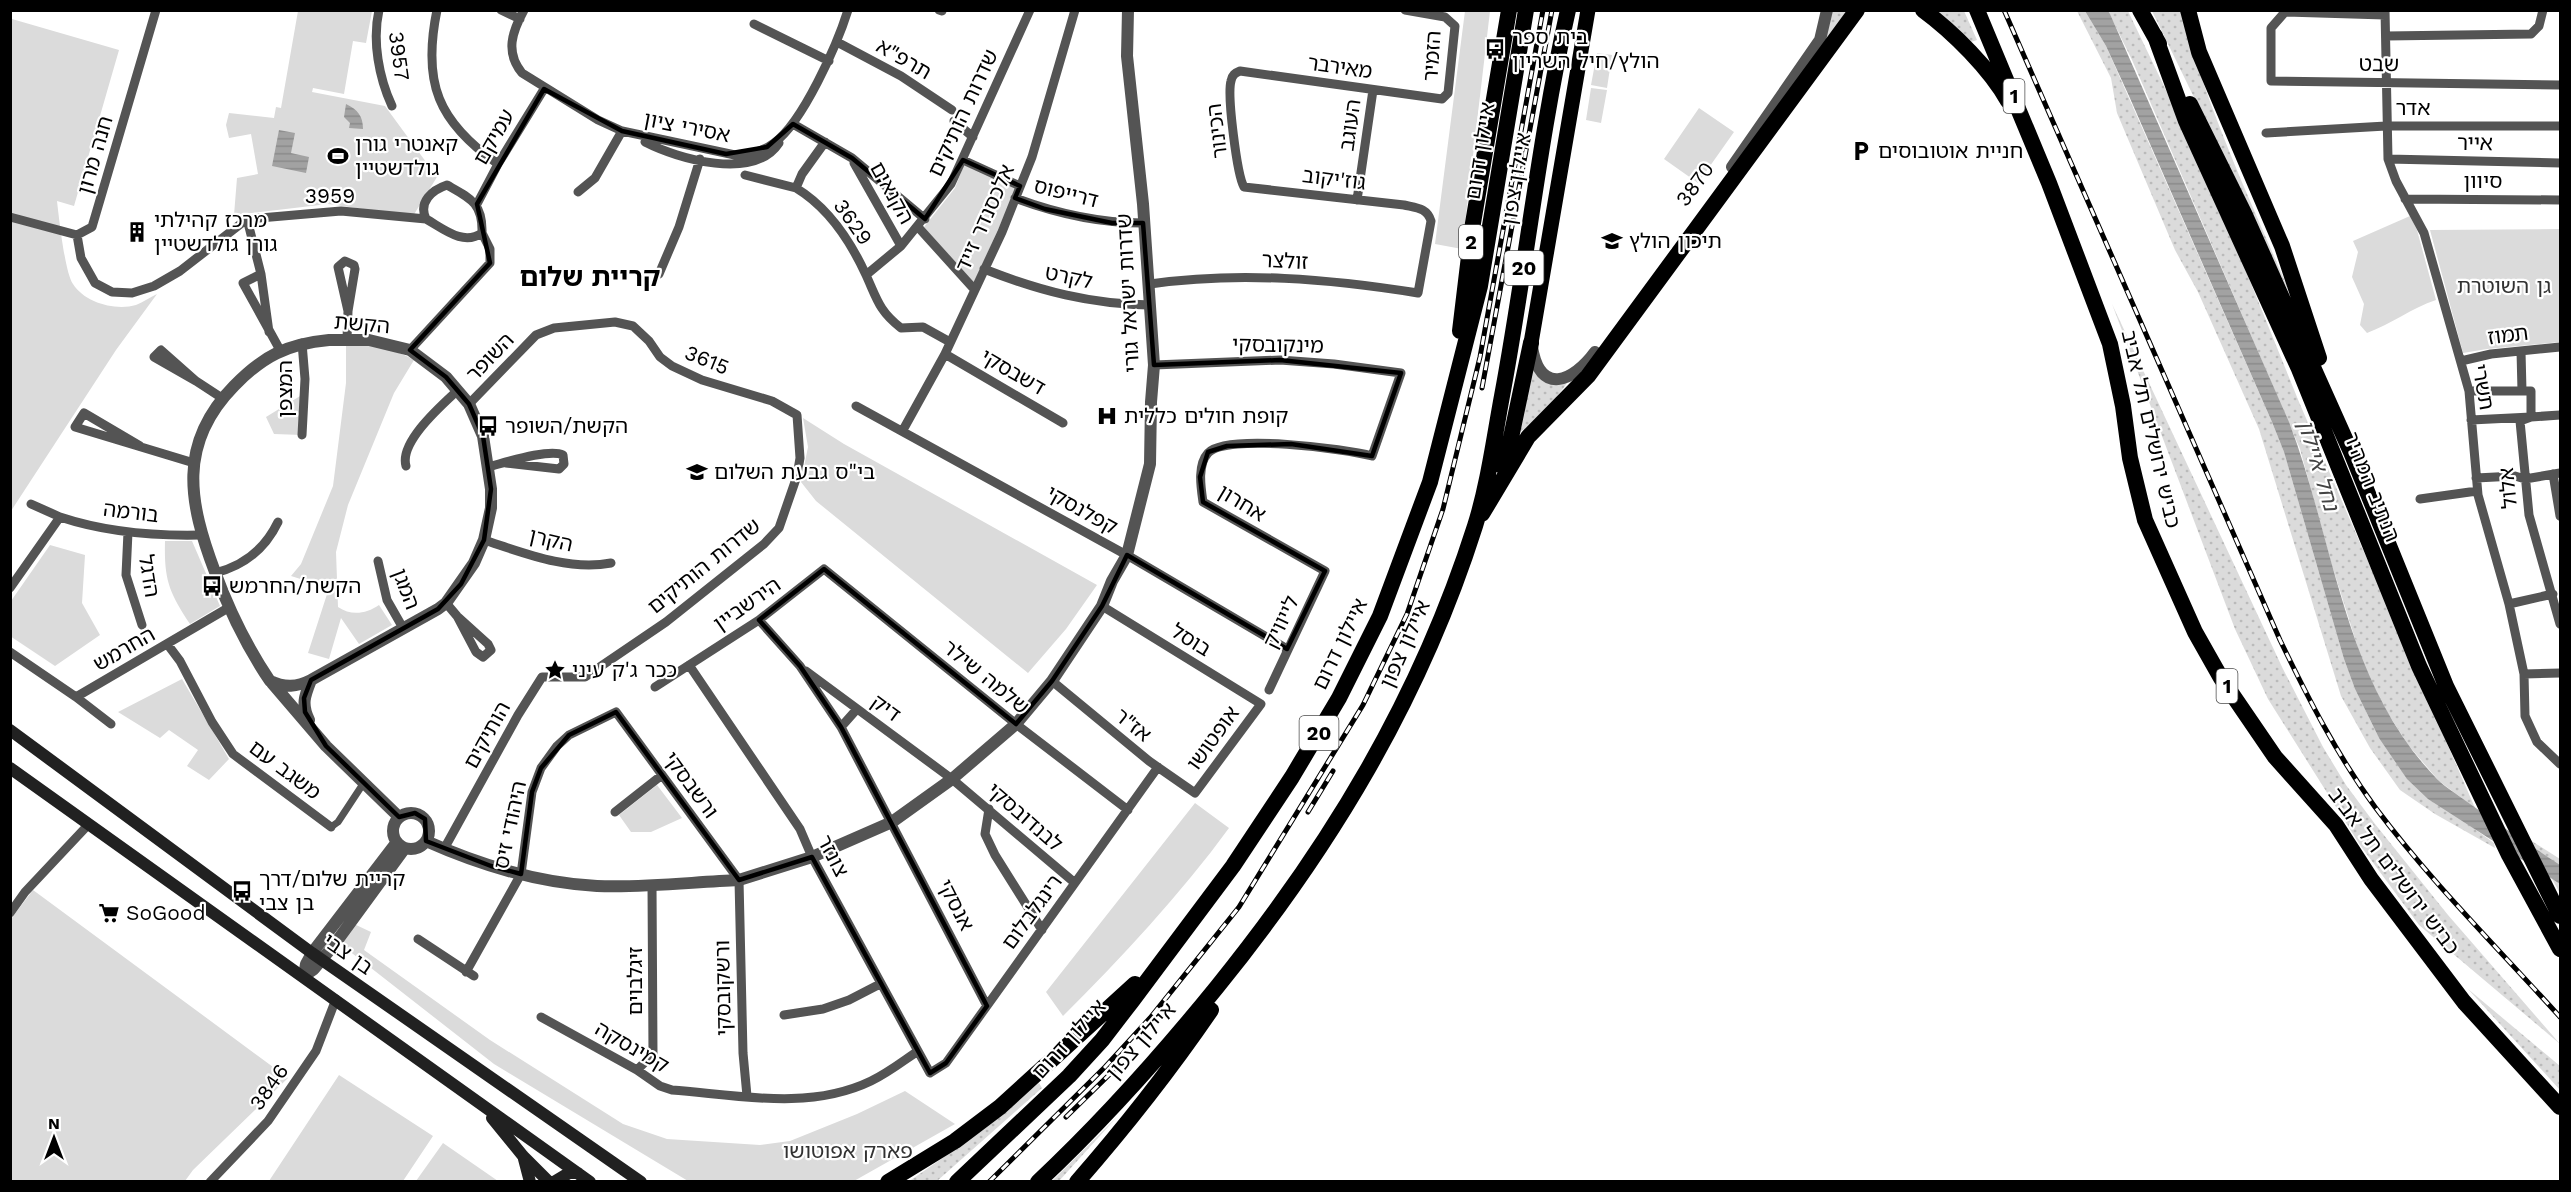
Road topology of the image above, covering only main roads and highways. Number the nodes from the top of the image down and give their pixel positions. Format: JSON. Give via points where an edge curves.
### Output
{"nodes":[{"id":1,"x":1527,"y":10,"type":"edge"},
{"id":2,"x":1568,"y":10,"type":"edge"},
{"id":3,"x":1588,"y":10,"type":"edge"},
{"id":4,"x":1857,"y":10,"type":"edge"},
{"id":5,"x":1923,"y":10,"type":"edge"},
{"id":6,"x":1977,"y":10,"type":"edge"},
{"id":7,"x":2140,"y":10,"type":"edge"},
{"id":8,"x":2188,"y":10,"type":"edge"},
{"id":9,"x":1507,"y":15,"type":"edge"},
{"id":10,"x":2155,"y":36,"type":"junction"},
{"id":11,"x":2049,"y":183,"type":"junction"},
{"id":12,"x":1532,"y":343,"type":"joint"},
{"id":13,"x":1456,"y":380,"type":"junction"},
{"id":14,"x":2351,"y":452,"type":"junction"},
{"id":15,"x":1476,"y":525,"type":"junction"},
{"id":16,"x":10,"y":730,"type":"edge"},
{"id":17,"x":10,"y":768,"type":"edge"},
{"id":18,"x":2550,"y":908,"type":"edge"},
{"id":19,"x":1270,"y":922,"type":"junction"},
{"id":20,"x":2560,"y":950,"type":"edge"},
{"id":21,"x":1163,"y":959,"type":"junction"},
{"id":22,"x":481,"y":1105,"type":"junction"},
{"id":23,"x":2560,"y":1107,"type":"edge"},
{"id":24,"x":523,"y":1156,"type":"junction"},
{"id":25,"x":578,"y":1173,"type":"junction"},
{"id":26,"x":889,"y":1180,"type":"edge"},
{"id":27,"x":531,"y":1182,"type":"edge"},
{"id":28,"x":549,"y":1182,"type":"edge"},
{"id":29,"x":554,"y":1182,"type":"edge"},
{"id":30,"x":590,"y":1182,"type":"edge"},
{"id":31,"x":641,"y":1182,"type":"edge"},
{"id":32,"x":957,"y":1182,"type":"edge"},
{"id":33,"x":1038,"y":1182,"type":"edge"},
{"id":34,"x":1077,"y":1182,"type":"edge"}],
"edges":[{"from":1,"to":13,"type":"highway","name":"איילון דרום","number":"20","via":[[1480,286]]},
{"from":2,"to":15,"type":"highway","name":"איילון צפון","number":"20"},
{"from":3,"to":12,"type":"main road"},
{"from":4,"to":15,"type":"highway","via":[[1588,376],[1528,437]]},
{"from":5,"to":11,"type":"highway","via":[[1950,32],[1993,80]]},
{"from":6,"to":11,"type":"highway","name":"כביש ירושלים תל אביב","number":"1"},
{"from":7,"to":10,"type":"highway"},
{"from":8,"to":14,"type":"highway","via":[[2199,52],[2282,246]]},
{"from":9,"to":13,"type":"highway","number":"2","via":[[1463,290]]},
{"from":10,"to":14,"type":"highway","via":[[2222,165]]},
{"from":10,"to":18,"type":"highway","name":"הנתיב המהיר","via":[[2186,121],[2299,369],[2415,657],[2482,798]]},
{"from":11,"to":23,"type":"highway","name":"כביש ירושלים תל אביב","number":"1","via":[[2110,344],[2145,520],[2195,632],[2275,756],[2336,825],[2371,879],[2464,1002]]},
{"from":12,"to":15,"type":"highway","via":[[1509,447]]},
{"from":13,"to":21,"type":"highway","name":"איילון דרום","number":"20","via":[[1421,511],[1355,668],[1293,777]]},
{"from":14,"to":18,"type":"highway","via":[[2427,642]]},
{"from":15,"to":19,"type":"highway","name":"איילון צפון","number":"20","via":[[1439,628],[1386,737],[1331,833]]},
{"from":16,"to":31,"type":"main road","name":"בן צבי","via":[[317,956]]},
{"from":17,"to":22,"type":"main road","name":"בן צבי"},
{"from":18,"to":20,"type":"highway","name":"הנתיב המהיר"},
{"from":19,"to":33,"type":"highway","name":"איילון צפון","number":"20","via":[[1170,1045]]},
{"from":19,"to":34,"type":"highway","via":[[1187,1045],[1122,1131]]},
{"from":21,"to":26,"type":"highway","via":[[1000,1107],[955,1141]]},
{"from":21,"to":32,"type":"highway","name":"איילון דרום","number":"20","via":[[1102,1040],[1069,1076]]},
{"from":22,"to":24,"type":"main road"},
{"from":22,"to":25,"type":"main road","name":"בן צבי"},
{"from":24,"to":27,"type":"main road"},
{"from":24,"to":28,"type":"main road"},
{"from":25,"to":29,"type":"main road","via":[[568,1173]]},
{"from":25,"to":30,"type":"main road","name":"בן צבי"}]}
